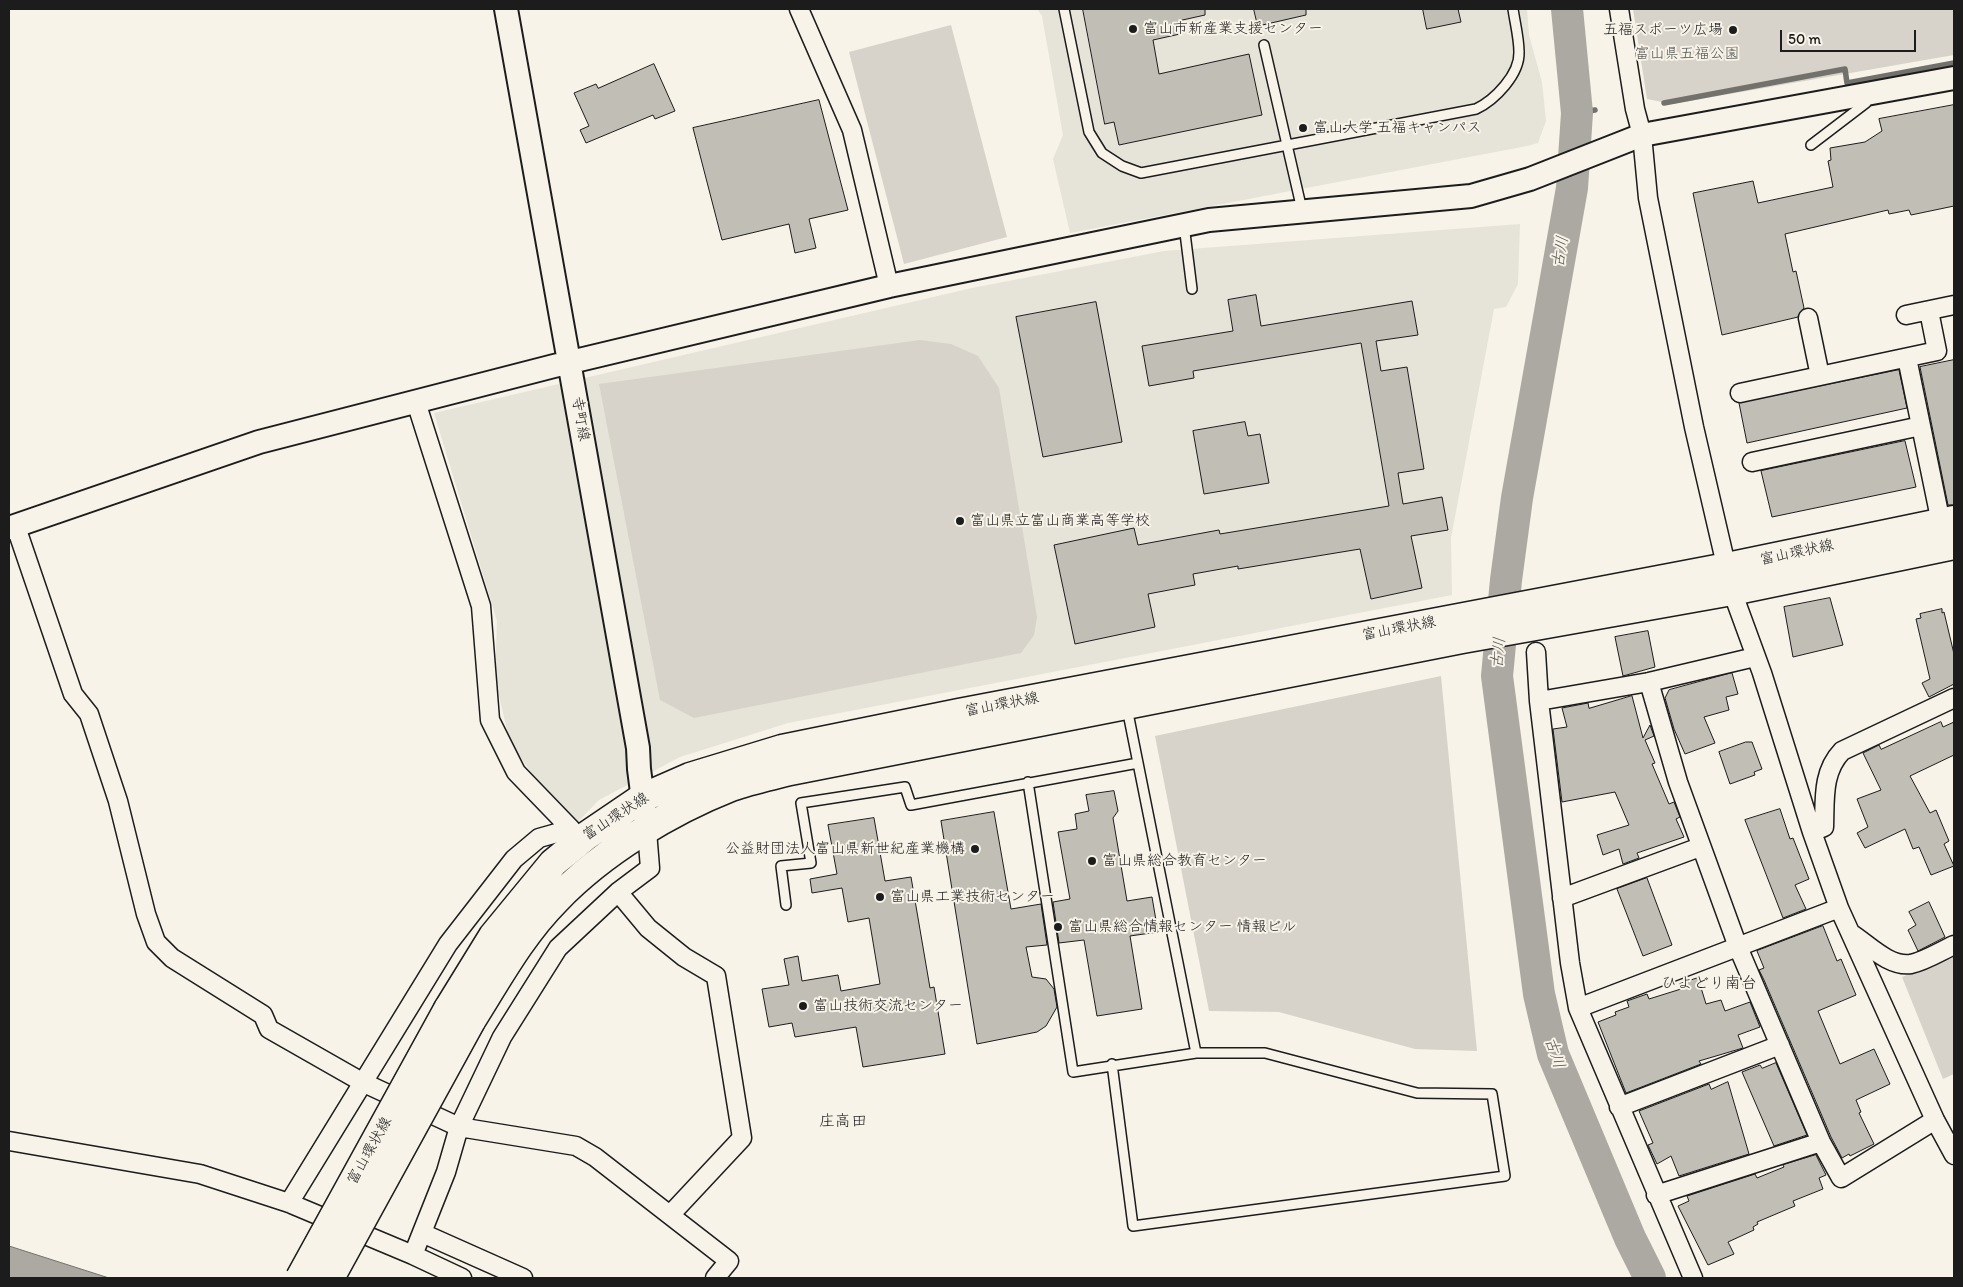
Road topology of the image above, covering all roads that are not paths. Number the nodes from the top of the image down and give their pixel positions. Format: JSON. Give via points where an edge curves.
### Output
{"nodes":[{"id":1,"x":506,"y":9,"type":"edge"},
{"id":2,"x":798,"y":9,"type":"edge"},
{"id":3,"x":1064,"y":9,"type":"edge"},
{"id":4,"x":1514,"y":9,"type":"edge"},
{"id":5,"x":1620,"y":9,"type":"edge"},
{"id":6,"x":1264,"y":45,"type":"dead end"},
{"id":7,"x":1954,"y":78,"type":"edge"},
{"id":8,"x":1864,"y":94,"type":"junction"},
{"id":9,"x":1632,"y":139,"type":"junction"},
{"id":10,"x":1287,"y":145,"type":"junction"},
{"id":11,"x":1811,"y":145,"type":"dead end"},
{"id":12,"x":1302,"y":211,"type":"junction"},
{"id":13,"x":1184,"y":225,"type":"junction"},
{"id":14,"x":889,"y":286,"type":"junction"},
{"id":15,"x":1192,"y":289,"type":"dead end"},
{"id":16,"x":1954,"y":305,"type":"edge"},
{"id":17,"x":1928,"y":311,"type":"junction"},
{"id":18,"x":1906,"y":316,"type":"dead end"},
{"id":19,"x":1808,"y":318,"type":"dead end"},
{"id":20,"x":1907,"y":358,"type":"junction"},
{"id":21,"x":570,"y":362,"type":"junction"},
{"id":22,"x":1820,"y":376,"type":"junction"},
{"id":23,"x":1740,"y":393,"type":"dead end"},
{"id":24,"x":416,"y":402,"type":"junction"},
{"id":25,"x":1922,"y":426,"type":"junction"},
{"id":26,"x":1752,"y":462,"type":"dead end"},
{"id":27,"x":12,"y":527,"type":"edge"},
{"id":28,"x":1950,"y":529,"type":"edge"},
{"id":29,"x":1730,"y":579,"type":"junction"},
{"id":30,"x":1464,"y":628,"type":"junction"},
{"id":31,"x":1533,"y":628,"type":"junction"},
{"id":32,"x":1755,"y":657,"type":"junction"},
{"id":33,"x":1649,"y":682,"type":"junction"},
{"id":34,"x":1954,"y":698,"type":"edge"},
{"id":35,"x":1538,"y":701,"type":"junction"},
{"id":36,"x":1126,"y":705,"type":"junction"},
{"id":37,"x":1138,"y":763,"type":"junction"},
{"id":38,"x":1028,"y":782,"type":"junction"},
{"id":39,"x":642,"y":798,"type":"junction"},
{"id":40,"x":647,"y":831,"type":"junction"},
{"id":41,"x":1812,"y":832,"type":"junction"},
{"id":42,"x":1700,"y":847,"type":"junction"},
{"id":43,"x":618,"y":892,"type":"junction"},
{"id":44,"x":1562,"y":898,"type":"junction"},
{"id":45,"x":786,"y":905,"type":"dead end"},
{"id":46,"x":1839,"y":908,"type":"junction"},
{"id":47,"x":1852,"y":934,"type":"junction"},
{"id":48,"x":1954,"y":945,"type":"edge"},
{"id":49,"x":1738,"y":947,"type":"junction"},
{"id":50,"x":1578,"y":1008,"type":"junction"},
{"id":51,"x":459,"y":1015,"type":"junction"},
{"id":52,"x":1780,"y":1045,"type":"junction"},
{"id":53,"x":1196,"y":1053,"type":"junction"},
{"id":54,"x":1112,"y":1064,"type":"junction"},
{"id":55,"x":362,"y":1082,"type":"junction"},
{"id":56,"x":1618,"y":1107,"type":"junction"},
{"id":57,"x":1935,"y":1120,"type":"junction"},
{"id":58,"x":459,"y":1126,"type":"junction"},
{"id":59,"x":9,"y":1142,"type":"edge"},
{"id":60,"x":1821,"y":1142,"type":"junction"},
{"id":61,"x":1954,"y":1155,"type":"edge"},
{"id":62,"x":1656,"y":1195,"type":"junction"},
{"id":63,"x":288,"y":1203,"type":"junction"},
{"id":64,"x":670,"y":1215,"type":"junction"},
{"id":65,"x":422,"y":1232,"type":"junction"},
{"id":66,"x":413,"y":1255,"type":"junction"},
{"id":67,"x":300,"y":1278,"type":"edge"},
{"id":68,"x":330,"y":1278,"type":"edge"},
{"id":69,"x":462,"y":1278,"type":"edge"},
{"id":70,"x":523,"y":1278,"type":"edge"},
{"id":71,"x":715,"y":1278,"type":"edge"},
{"id":72,"x":1693,"y":1278,"type":"edge"}],
"edges":[{"from":1,"to":21,"type":"street","name":"寺町線"},
{"from":2,"to":14,"type":"street","via":[[852,130]]},
{"from":3,"to":10,"type":"lane","via":[[1089,132],[1102,153],[1122,166],[1141,173]]},
{"from":4,"to":10,"type":"lane","via":[[1520,53],[1516,70],[1486,104],[1476,109]]},
{"from":5,"to":9,"type":"street","via":[[1635,108]]},
{"from":6,"to":10,"type":"lane"},
{"from":7,"to":8,"type":"street"},
{"from":8,"to":9,"type":"street"},
{"from":8,"to":11,"type":"lane","via":[[1866,103]]},
{"from":9,"to":12,"type":"street","via":[[1530,179],[1471,196]]},
{"from":9,"to":29,"type":"street","via":[[1648,198],[1694,427]]},
{"from":10,"to":12,"type":"lane"},
{"from":12,"to":13,"type":"street"},
{"from":13,"to":14,"type":"street"},
{"from":13,"to":15,"type":"lane"},
{"from":14,"to":21,"type":"street"},
{"from":16,"to":17,"type":"street"},
{"from":17,"to":18,"type":"street"},
{"from":17,"to":20,"type":"street","via":[[1937,351]]},
{"from":19,"to":22,"type":"street"},
{"from":20,"to":22,"type":"street"},
{"from":20,"to":25,"type":"street"},
{"from":21,"to":24,"type":"street"},
{"from":21,"to":39,"type":"street","name":"寺町線","via":[[638,748]]},
{"from":22,"to":23,"type":"street"},
{"from":24,"to":27,"type":"street","via":[[259,442]]},
{"from":24,"to":55,"type":"street","via":[[480,606],[490,720],[516,772],[571,829],[539,838],[514,859],[448,944]]},
{"from":25,"to":26,"type":"street"},
{"from":25,"to":28,"type":"street"},
{"from":27,"to":55,"type":"street","via":[[72,694],[89,714],[118,801],[156,942],[172,958],[263,1015],[269,1029]]},
{"from":28,"to":29,"type":"main road","name":"富山環状線"},
{"from":29,"to":31,"type":"main road","name":"富山環状線"},
{"from":29,"to":32,"type":"street"},
{"from":30,"to":31,"type":"main road","name":"富山環状線"},
{"from":30,"to":36,"type":"main road","name":"富山環状線"},
{"from":30,"to":39,"type":"main road","name":"富山環状線","via":[[782,749],[690,776]]},
{"from":31,"to":35,"type":"street"},
{"from":32,"to":33,"type":"street"},
{"from":32,"to":41,"type":"street"},
{"from":33,"to":35,"type":"street"},
{"from":33,"to":42,"type":"street"},
{"from":34,"to":41,"type":"street","via":[[1842,751],[1826,777],[1824,827]]},
{"from":35,"to":44,"type":"street"},
{"from":36,"to":37,"type":"lane"},
{"from":36,"to":40,"type":"main road","name":"富山環状線","via":[[790,771],[732,787],[682,810]]},
{"from":37,"to":38,"type":"lane"},
{"from":37,"to":53,"type":"lane"},
{"from":38,"to":45,"type":"lane","via":[[911,805],[905,787],[801,803],[811,863],[781,866]]},
{"from":38,"to":54,"type":"lane","via":[[1073,1072]]},
{"from":39,"to":40,"type":"street","name":"寺町線"},
{"from":39,"to":51,"type":"main road","name":"富山環状線","via":[[553,863],[493,936]]},
{"from":40,"to":43,"type":"street","via":[[650,868]]},
{"from":40,"to":51,"type":"main road","name":"富山環状線","via":[[608,854],[555,900]]},
{"from":41,"to":46,"type":"street"},
{"from":42,"to":44,"type":"street"},
{"from":42,"to":49,"type":"street"},
{"from":43,"to":58,"type":"street","via":[[558,948],[502,1037]]},
{"from":43,"to":64,"type":"street","via":[[648,928],[684,957],[716,976],[741,1128],[742,1138]]},
{"from":44,"to":50,"type":"street"},
{"from":46,"to":47,"type":"street"},
{"from":46,"to":49,"type":"street"},
{"from":47,"to":48,"type":"street","via":[[1898,963],[1911,964]]},
{"from":47,"to":57,"type":"street"},
{"from":49,"to":50,"type":"street"},
{"from":49,"to":52,"type":"street"},
{"from":50,"to":56,"type":"street"},
{"from":51,"to":67,"type":"main road","name":"富山環状線","bridge":true},
{"from":51,"to":68,"type":"main road","name":"富山環状線","bridge":true},
{"from":52,"to":56,"type":"street"},
{"from":52,"to":60,"type":"street"},
{"from":53,"to":54,"type":"lane"},
{"from":53,"to":54,"type":"lane","via":[[1265,1054],[1417,1094],[1492,1094],[1504,1176],[1133,1226]]},
{"from":55,"to":58,"type":"street"},
{"from":55,"to":63,"type":"street"},
{"from":56,"to":62,"type":"street"},
{"from":57,"to":60,"type":"street","via":[[1841,1178]]},
{"from":57,"to":61,"type":"street"},
{"from":58,"to":64,"type":"street","via":[[576,1146]]},
{"from":58,"to":65,"type":"street","via":[[446,1172]]},
{"from":59,"to":63,"type":"street","via":[[200,1174]]},
{"from":60,"to":62,"type":"street"},
{"from":62,"to":72,"type":"street"},
{"from":63,"to":66,"type":"street"},
{"from":64,"to":71,"type":"street","via":[[729,1261]]},
{"from":65,"to":66,"type":"street"},
{"from":65,"to":70,"type":"street"},
{"from":66,"to":69,"type":"street"}]}
